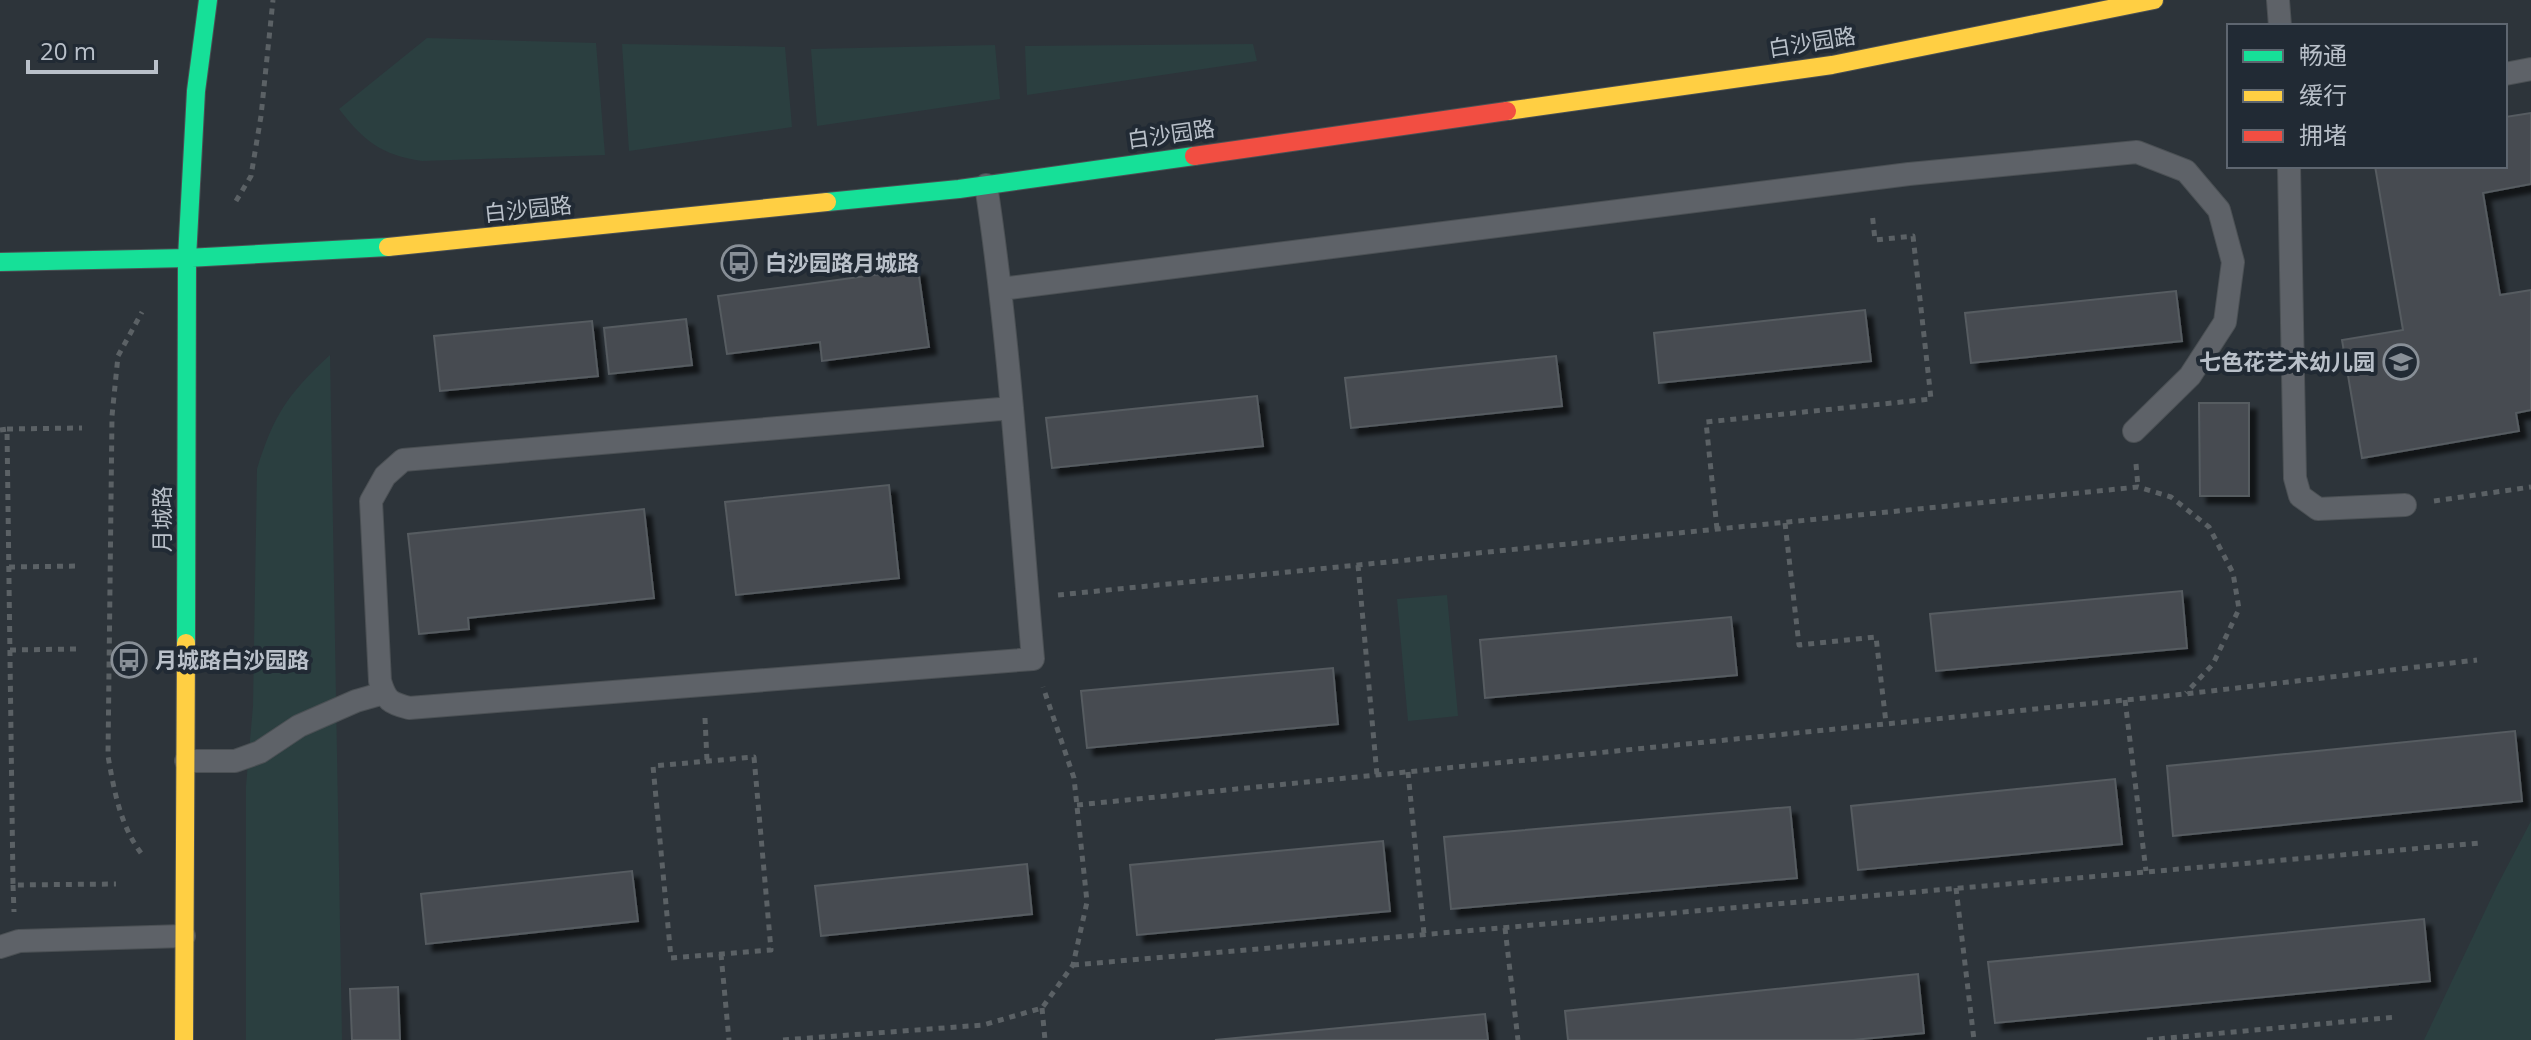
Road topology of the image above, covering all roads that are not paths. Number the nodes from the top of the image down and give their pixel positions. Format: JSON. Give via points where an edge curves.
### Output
{"nodes":[{"id":1,"x":208,"y":0,"type":"edge"},
{"id":2,"x":2154,"y":0,"type":"edge"},
{"id":3,"x":2278,"y":0,"type":"edge"},
{"id":4,"x":2280,"y":24,"type":"edge"},
{"id":5,"x":2531,"y":69,"type":"edge"},
{"id":6,"x":2507,"y":74,"type":"edge"},
{"id":7,"x":2289,"y":168,"type":"edge"},
{"id":8,"x":986,"y":185,"type":"junction"},
{"id":9,"x":187,"y":258,"type":"junction"},
{"id":10,"x":0,"y":262,"type":"edge"},
{"id":11,"x":1001,"y":289,"type":"junction"},
{"id":12,"x":1012,"y":408,"type":"junction"},
{"id":13,"x":2134,"y":431,"type":"dead end"},
{"id":14,"x":2405,"y":505,"type":"road end"},
{"id":15,"x":384,"y":693,"type":"junction"},
{"id":16,"x":186,"y":761,"type":"junction"},
{"id":17,"x":184,"y":936,"type":"junction"},
{"id":18,"x":0,"y":947,"type":"edge"},
{"id":19,"x":184,"y":1040,"type":"edge"}],
"edges":[{"from":1,"to":9,"type":"street","name":"月城路","via":[[196,91]]},
{"from":2,"to":8,"type":"street","name":"白沙园路","via":[[1832,65]]},
{"from":3,"to":4,"type":"lane"},
{"from":5,"to":6,"type":"lane"},
{"from":7,"to":14,"type":"lane","via":[[2295,478],[2300,496],[2318,509]]},
{"from":8,"to":9,"type":"street","name":"白沙园路","via":[[375,248]]},
{"from":8,"to":11,"type":"lane"},
{"from":9,"to":10,"type":"street","name":"白沙园路"},
{"from":9,"to":16,"type":"street","name":"月城路"},
{"from":11,"to":12,"type":"lane"},
{"from":11,"to":13,"type":"lane","via":[[1868,179],[2137,152],[2186,171],[2219,210],[2233,262],[2225,322],[2190,376]]},
{"from":12,"to":15,"type":"lane","via":[[403,460],[385,476],[371,501]]},
{"from":12,"to":15,"type":"lane","via":[[1033,659],[409,708],[392,704]]},
{"from":15,"to":16,"type":"lane","via":[[311,721],[235,761]]},
{"from":16,"to":17,"type":"street","name":"月城路"},
{"from":17,"to":18,"type":"lane","via":[[16,942]]},
{"from":17,"to":19,"type":"street","name":"月城路"}]}
